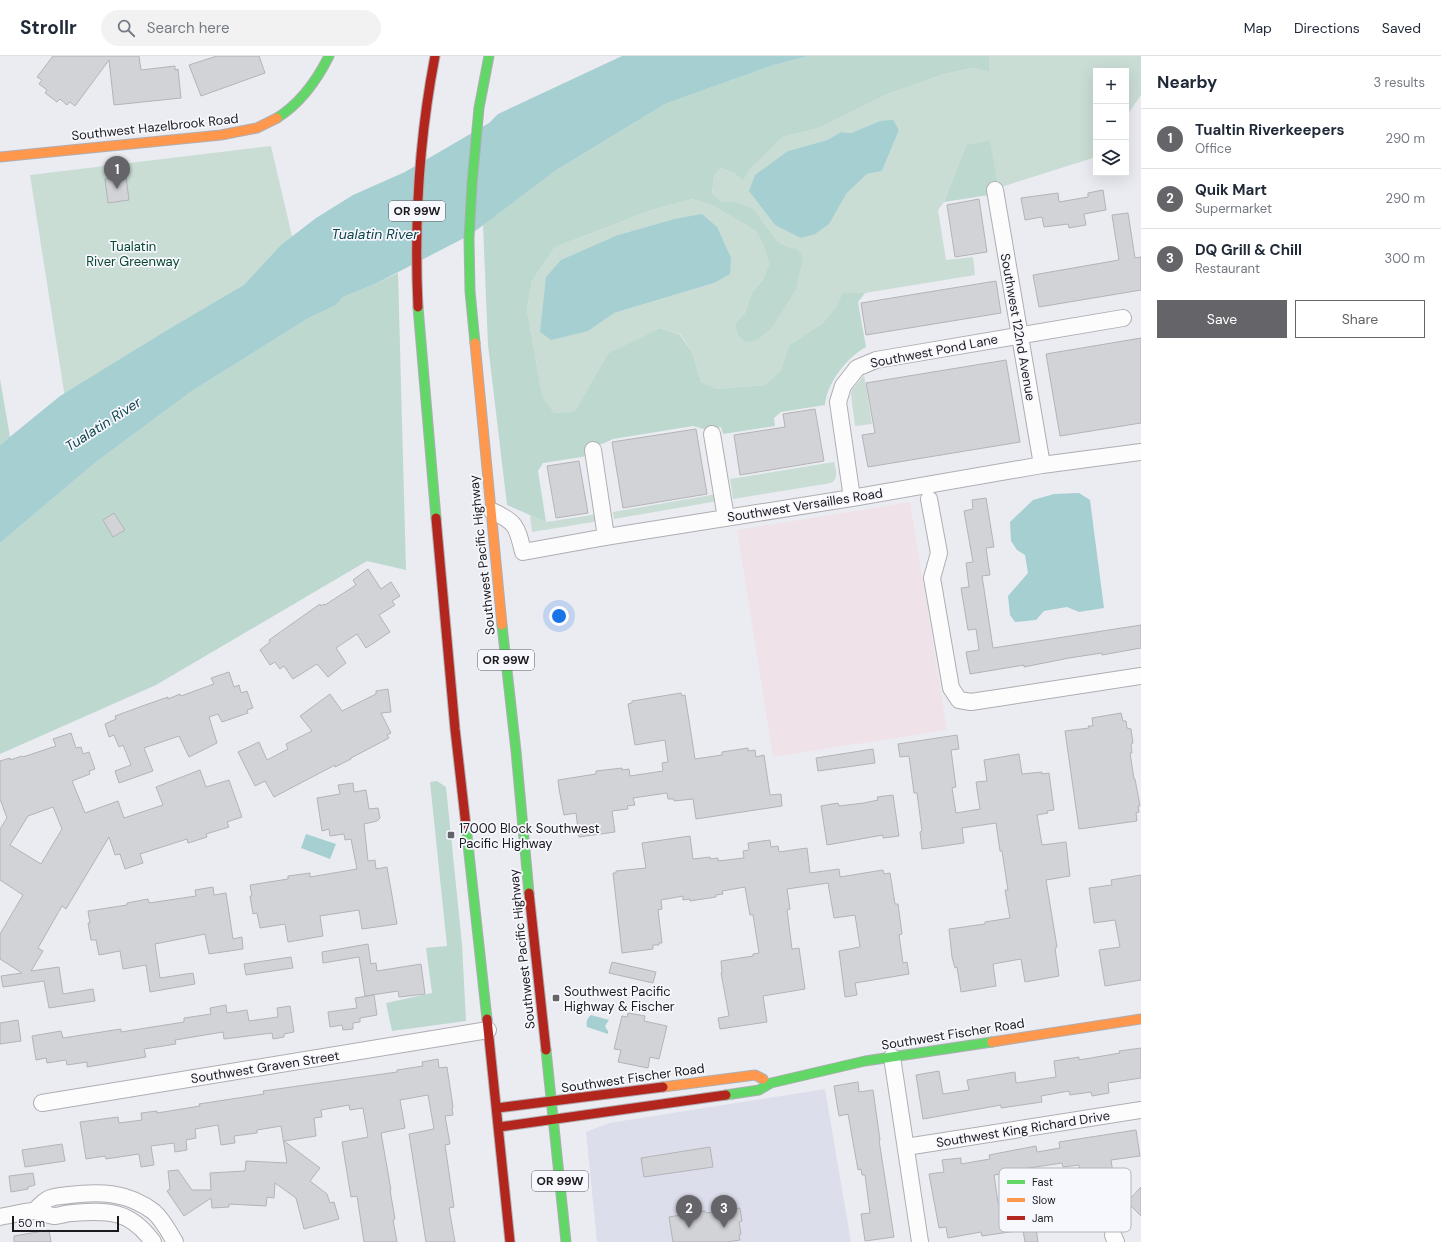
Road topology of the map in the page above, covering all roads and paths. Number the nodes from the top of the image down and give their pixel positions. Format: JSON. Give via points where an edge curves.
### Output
{"nodes":[{"id":1,"x":329,"y":56,"type":"edge"},
{"id":2,"x":489,"y":56,"type":"edge"},
{"id":3,"x":434,"y":59,"type":"edge"},
{"id":4,"x":0,"y":157,"type":"edge"},
{"id":5,"x":994,"y":190,"type":"dead end"},
{"id":6,"x":1123,"y":318,"type":"dead end"},
{"id":7,"x":1020,"y":335,"type":"junction"},
{"id":8,"x":712,"y":434,"type":"dead end"},
{"id":9,"x":593,"y":450,"type":"dead end"},
{"id":10,"x":1141,"y":452,"type":"edge"},
{"id":11,"x":1042,"y":465,"type":"junction"},
{"id":12,"x":852,"y":498,"type":"junction"},
{"id":13,"x":929,"y":499,"type":"dead end"},
{"id":14,"x":492,"y":510,"type":"junction"},
{"id":15,"x":726,"y":518,"type":"junction"},
{"id":16,"x":606,"y":537,"type":"junction"},
{"id":17,"x":1141,"y":676,"type":"edge"},
{"id":18,"x":1141,"y":1019,"type":"edge"},
{"id":19,"x":488,"y":1030,"type":"junction"},
{"id":20,"x":892,"y":1057,"type":"junction"},
{"id":21,"x":771,"y":1083,"type":"junction"},
{"id":22,"x":552,"y":1102,"type":"junction"},
{"id":23,"x":42,"y":1103,"type":"dead end"},
{"id":24,"x":496,"y":1108,"type":"junction"},
{"id":25,"x":1141,"y":1110,"type":"edge"},
{"id":26,"x":554,"y":1119,"type":"junction"},
{"id":27,"x":499,"y":1127,"type":"junction"},
{"id":28,"x":906,"y":1148,"type":"junction"},
{"id":29,"x":34,"y":1211,"type":"junction"},
{"id":30,"x":0,"y":1218,"type":"edge"},
{"id":31,"x":153,"y":1242,"type":"edge"},
{"id":32,"x":175,"y":1242,"type":"edge"},
{"id":33,"x":510,"y":1242,"type":"edge"},
{"id":34,"x":566,"y":1242,"type":"edge"},
{"id":35,"x":920,"y":1242,"type":"edge"}],
"edges":[{"from":1,"to":4,"type":"main road","name":"Southwest Hazelbrook Road","via":[[321,73],[301,98],[280,116],[257,128],[221,135]]},
{"from":2,"to":14,"type":"main road","name":"Southwest Pacific Highway","number":"OR 99W","via":[[479,114],[471,192],[469,267],[474,344]]},
{"from":3,"to":19,"type":"main road","number":"OR 99W","via":[[424,122],[418,201],[417,295],[454,721]]},
{"from":5,"to":7,"type":"street","name":"Southwest 122nd Avenue"},
{"from":6,"to":7,"type":"street","name":"Southwest Pond Lane"},
{"from":7,"to":11,"type":"street","name":"Southwest 122nd Avenue"},
{"from":7,"to":12,"type":"street","name":"Southwest Pond Lane","via":[[876,360],[857,368],[843,386],[838,402]]},
{"from":8,"to":15,"type":"street"},
{"from":9,"to":16,"type":"street"},
{"from":10,"to":11,"type":"street","name":"Southwest Versailles Road"},
{"from":11,"to":12,"type":"street","name":"Southwest Versailles Road"},
{"from":12,"to":15,"type":"street","name":"Southwest Versailles Road"},
{"from":13,"to":17,"type":"street","via":[[939,553],[932,578],[951,688],[959,700],[971,702]]},
{"from":14,"to":16,"type":"street","name":"Southwest Versailles Road","via":[[507,519],[519,531],[524,552]]},
{"from":14,"to":22,"type":"main road","name":"Southwest Pacific Highway","number":"OR 99W","via":[[529,896]]},
{"from":15,"to":16,"type":"street","name":"Southwest Versailles Road"},
{"from":18,"to":20,"type":"main road","name":"Southwest Fischer Road"},
{"from":19,"to":23,"type":"street","name":"Southwest Graven Street"},
{"from":19,"to":24,"type":"main road","number":"OR 99W"},
{"from":20,"to":21,"type":"main road","name":"Southwest Fischer Road"},
{"from":20,"to":28,"type":"street"},
{"from":21,"to":22,"type":"main road","name":"Southwest Fischer Road","via":[[755,1075]]},
{"from":21,"to":26,"type":"main road","name":"Southwest Fischer Road","via":[[759,1090]]},
{"from":22,"to":24,"type":"main road","name":"Southwest Fischer Road"},
{"from":22,"to":26,"type":"main road","name":"Southwest Pacific Highway","number":"OR 99W"},
{"from":24,"to":27,"type":"main road","number":"OR 99W"},
{"from":25,"to":28,"type":"street","name":"Southwest King Richard Drive"},
{"from":26,"to":27,"type":"main road","name":"Southwest Fischer Road"},
{"from":26,"to":34,"type":"main road","name":"Southwest Pacific Highway","number":"OR 99W"},
{"from":27,"to":33,"type":"main road","number":"OR 99W"},
{"from":28,"to":35,"type":"street"},
{"from":29,"to":30,"type":"street"},
{"from":29,"to":31,"type":"street","via":[[55,1216],[97,1211],[112,1212],[139,1226]]},
{"from":29,"to":32,"type":"street","via":[[50,1198],[94,1192],[108,1193],[142,1204],[155,1213]]}]}
